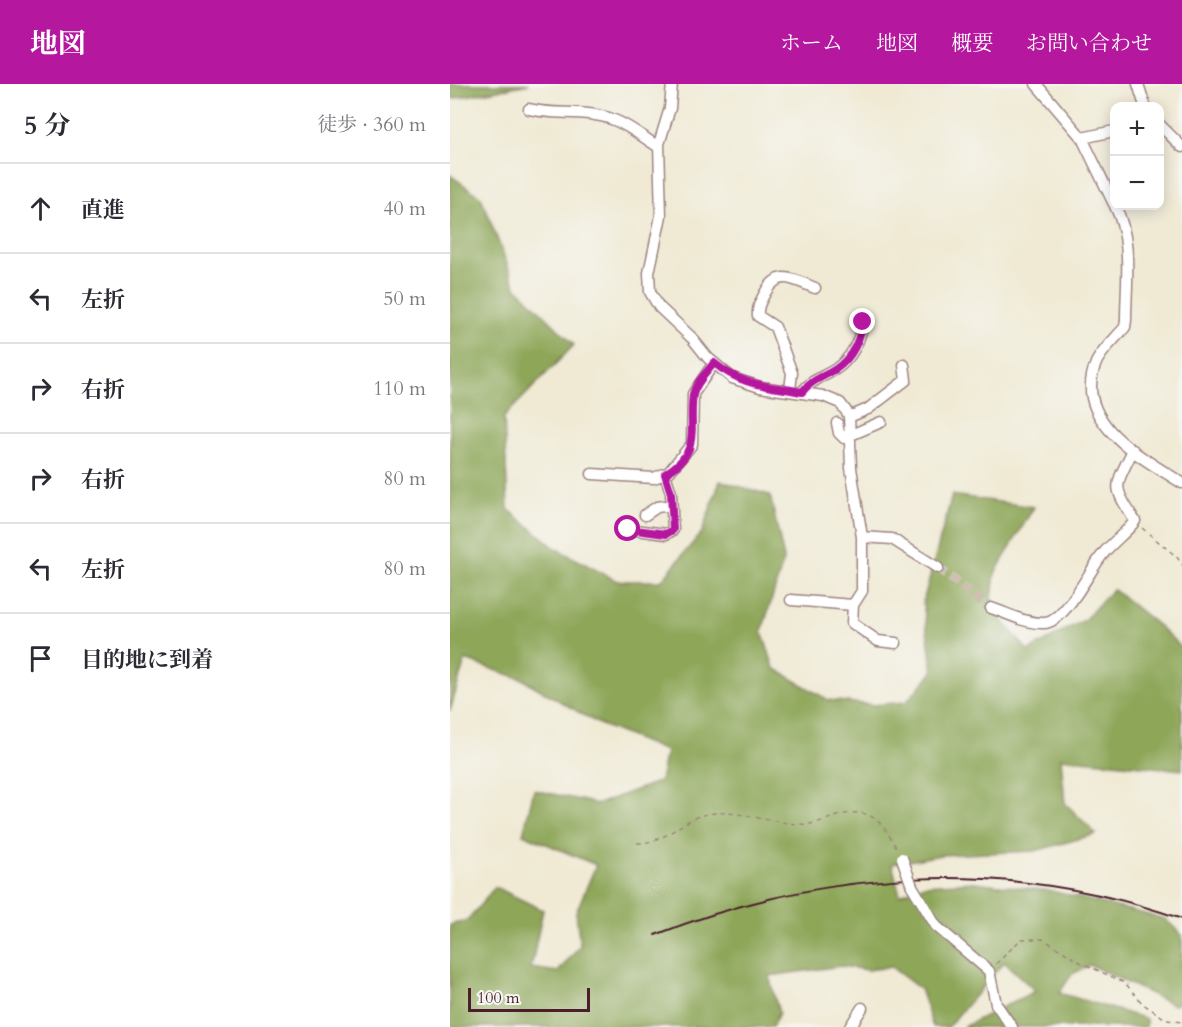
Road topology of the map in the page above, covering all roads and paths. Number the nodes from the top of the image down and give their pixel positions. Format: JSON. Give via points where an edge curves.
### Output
{"nodes":[{"id":1,"x":672,"y":84,"type":"edge"},
{"id":2,"x":1036,"y":84,"type":"edge"},
{"id":3,"x":1138,"y":84,"type":"edge"},
{"id":4,"x":1144,"y":102,"type":"edge"},
{"id":5,"x":529,"y":109,"type":"dead end"},
{"id":6,"x":1164,"y":130,"type":"edge"},
{"id":7,"x":1110,"y":132,"type":"edge"},
{"id":8,"x":1082,"y":138,"type":"junction"},
{"id":9,"x":659,"y":147,"type":"junction"},
{"id":10,"x":1182,"y":147,"type":"edge"},
{"id":11,"x":1110,"y":195,"type":"edge"},
{"id":12,"x":1117,"y":210,"type":"edge"},
{"id":13,"x":815,"y":288,"type":"dead end"},
{"id":14,"x":863,"y":322,"type":"dead end"},
{"id":15,"x":714,"y":363,"type":"junction"},
{"id":16,"x":904,"y":365,"type":"dead end"},
{"id":17,"x":790,"y":390,"type":"junction"},
{"id":18,"x":802,"y":392,"type":"junction"},
{"id":19,"x":849,"y":417,"type":"junction"},
{"id":20,"x":881,"y":422,"type":"dead end"},
{"id":21,"x":837,"y":423,"type":"dead end"},
{"id":22,"x":849,"y":437,"type":"junction"},
{"id":23,"x":1133,"y":450,"type":"junction"},
{"id":24,"x":592,"y":474,"type":"dead end"},
{"id":25,"x":665,"y":474,"type":"junction"},
{"id":26,"x":1182,"y":483,"type":"edge"},
{"id":27,"x":671,"y":505,"type":"junction"},
{"id":28,"x":645,"y":515,"type":"dead end"},
{"id":29,"x":1135,"y":521,"type":"junction"},
{"id":30,"x":628,"y":529,"type":"dead end"},
{"id":31,"x":862,"y":537,"type":"junction"},
{"id":32,"x":1182,"y":565,"type":"edge"},
{"id":33,"x":938,"y":568,"type":"tunnel mouth"},
{"id":34,"x":791,"y":600,"type":"dead end"},
{"id":35,"x":853,"y":605,"type":"junction"},
{"id":36,"x":991,"y":608,"type":"tunnel mouth"},
{"id":37,"x":896,"y":643,"type":"dead end"},
{"id":38,"x":637,"y":843,"type":"dead end"},
{"id":39,"x":902,"y":858,"type":"joint"},
{"id":40,"x":989,"y":971,"type":"junction"},
{"id":41,"x":862,"y":1008,"type":"dead end"},
{"id":42,"x":1182,"y":1022,"type":"edge"},
{"id":43,"x":850,"y":1027,"type":"edge"},
{"id":44,"x":1012,"y":1027,"type":"edge"}],
"edges":[{"from":1,"to":9,"type":"street"},
{"from":2,"to":8,"type":"street"},
{"from":3,"to":4,"type":"street"},
{"from":5,"to":9,"type":"street","via":[[613,119]]},
{"from":6,"to":10,"type":"street"},
{"from":7,"to":8,"type":"street"},
{"from":8,"to":11,"type":"street"},
{"from":9,"to":15,"type":"street","via":[[661,216],[648,273],[650,292],[659,307]]},
{"from":12,"to":23,"type":"street","via":[[1127,240],[1125,327],[1096,362],[1092,385],[1103,423]]},
{"from":13,"to":17,"type":"street","via":[[787,277],[778,278],[757,307],[758,316],[775,327],[792,373]]},
{"from":14,"to":18,"type":"street","via":[[861,336],[847,360],[809,383]]},
{"from":15,"to":17,"type":"street","via":[[732,378],[760,387]]},
{"from":15,"to":25,"type":"street","via":[[693,394],[692,444],[681,461]]},
{"from":16,"to":19,"type":"street","via":[[906,380],[868,409]]},
{"from":17,"to":18,"type":"street"},
{"from":18,"to":19,"type":"street","via":[[840,403]]},
{"from":19,"to":22,"type":"street"},
{"from":20,"to":22,"type":"street"},
{"from":21,"to":22,"type":"street","via":[[838,433]]},
{"from":22,"to":31,"type":"street"},
{"from":23,"to":26,"type":"street"},
{"from":23,"to":29,"type":"street","via":[[1117,492]]},
{"from":24,"to":25,"type":"street","via":[[636,478]]},
{"from":25,"to":27,"type":"street"},
{"from":27,"to":28,"type":"street","via":[[657,507]]},
{"from":27,"to":30,"type":"street","via":[[671,533]]},
{"from":29,"to":32,"type":"path","via":[[1178,557]]},
{"from":29,"to":36,"type":"street","via":[[1103,553],[1070,603],[1052,621],[1026,620]]},
{"from":31,"to":33,"type":"street","via":[[892,539]]},
{"from":31,"to":35,"type":"street","via":[[862,591]]},
{"from":34,"to":35,"type":"street"},
{"from":35,"to":37,"type":"street","via":[[852,623],[878,641]]},
{"from":38,"to":39,"type":"path","via":[[654,843],[706,814],[810,824],[848,814],[867,814],[879,822]]},
{"from":39,"to":40,"type":"street","bridge":true,"via":[[912,886],[936,926]]},
{"from":40,"to":42,"type":"path","via":[[1021,939],[1043,939],[1125,983],[1143,1004],[1167,1020]]},
{"from":40,"to":44,"type":"street","via":[[996,1004]]},
{"from":41,"to":43,"type":"street"}]}
